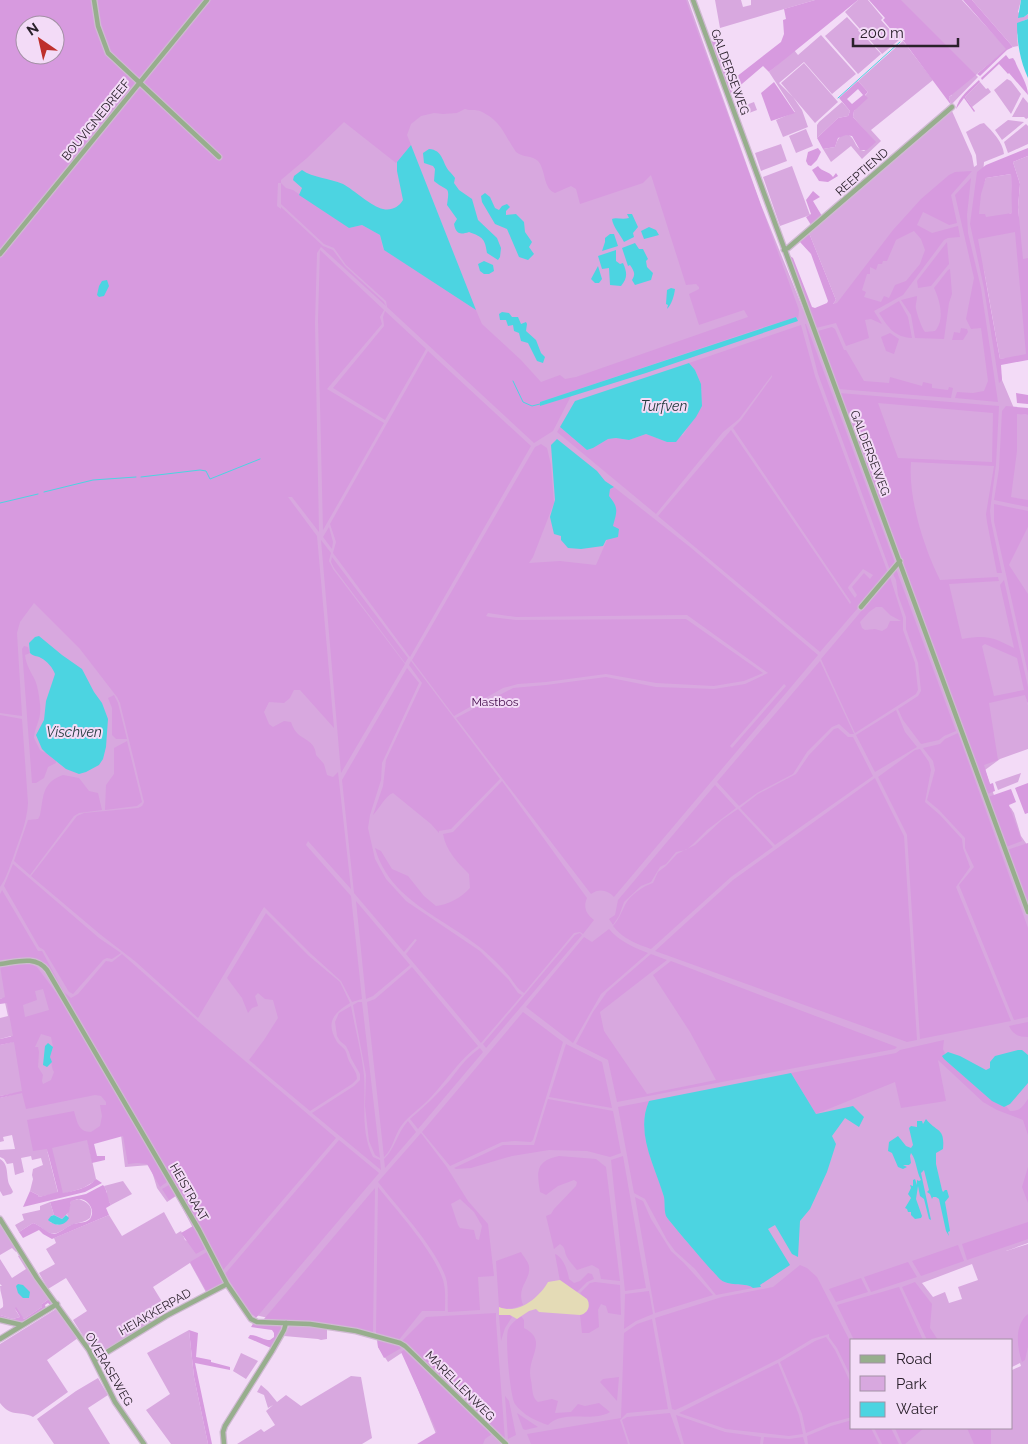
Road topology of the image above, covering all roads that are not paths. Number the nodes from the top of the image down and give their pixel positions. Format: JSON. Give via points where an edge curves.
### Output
{"nodes":[{"id":1,"x":94,"y":0,"type":"edge"},
{"id":2,"x":208,"y":0,"type":"edge"},
{"id":3,"x":693,"y":0,"type":"edge"},
{"id":4,"x":139,"y":83,"type":"junction"},
{"id":5,"x":952,"y":108,"type":"dead end"},
{"id":6,"x":219,"y":157,"type":"dead end"},
{"id":7,"x":784,"y":250,"type":"junction"},
{"id":8,"x":0,"y":254,"type":"edge"},
{"id":9,"x":900,"y":561,"type":"junction"},
{"id":10,"x":861,"y":607,"type":"dead end"},
{"id":11,"x":1028,"y":912,"type":"edge"},
{"id":12,"x":0,"y":964,"type":"edge"},
{"id":13,"x":0,"y":1218,"type":"edge"},
{"id":14,"x":227,"y":1284,"type":"junction"},
{"id":15,"x":57,"y":1304,"type":"junction"},
{"id":16,"x":0,"y":1320,"type":"edge"},
{"id":17,"x":286,"y":1323,"type":"junction"},
{"id":18,"x":22,"y":1325,"type":"junction"},
{"id":19,"x":0,"y":1339,"type":"edge"},
{"id":20,"x":94,"y":1360,"type":"junction"},
{"id":21,"x":144,"y":1444,"type":"edge"},
{"id":22,"x":223,"y":1444,"type":"edge"},
{"id":23,"x":506,"y":1444,"type":"edge"}],
"edges":[{"from":1,"to":4,"type":"street","via":[[98,26],[108,53]]},
{"from":2,"to":4,"type":"street","name":"BOUVIGNEDREEF"},
{"from":3,"to":7,"type":"street","name":"GALDERSEWEG"},
{"from":4,"to":6,"type":"street"},
{"from":4,"to":8,"type":"street","name":"BOUVIGNEDREEF"},
{"from":5,"to":7,"type":"street","name":"REEPTIEND"},
{"from":7,"to":9,"type":"street","name":"GALDERSEWEG"},
{"from":9,"to":10,"type":"street"},
{"from":9,"to":11,"type":"street","name":"GALDERSEWEG"},
{"from":12,"to":14,"type":"street","name":"HEISTRAAT","via":[[29,960],[46,968],[199,1230]]},
{"from":13,"to":15,"type":"street","name":"OVERASEWEG"},
{"from":14,"to":17,"type":"street","name":"HEISTRAAT","via":[[253,1321]]},
{"from":14,"to":20,"type":"street","name":"HEIAKKERPAD"},
{"from":15,"to":18,"type":"street"},
{"from":15,"to":20,"type":"street","name":"OVERASEWEG"},
{"from":16,"to":18,"type":"street"},
{"from":17,"to":22,"type":"street","via":[[225,1426]]},
{"from":17,"to":23,"type":"street","name":"MARELLENWEG","via":[[310,1324],[400,1343]]},
{"from":18,"to":19,"type":"street"},
{"from":20,"to":21,"type":"street","name":"OVERASEWEG","via":[[115,1402]]}]}
